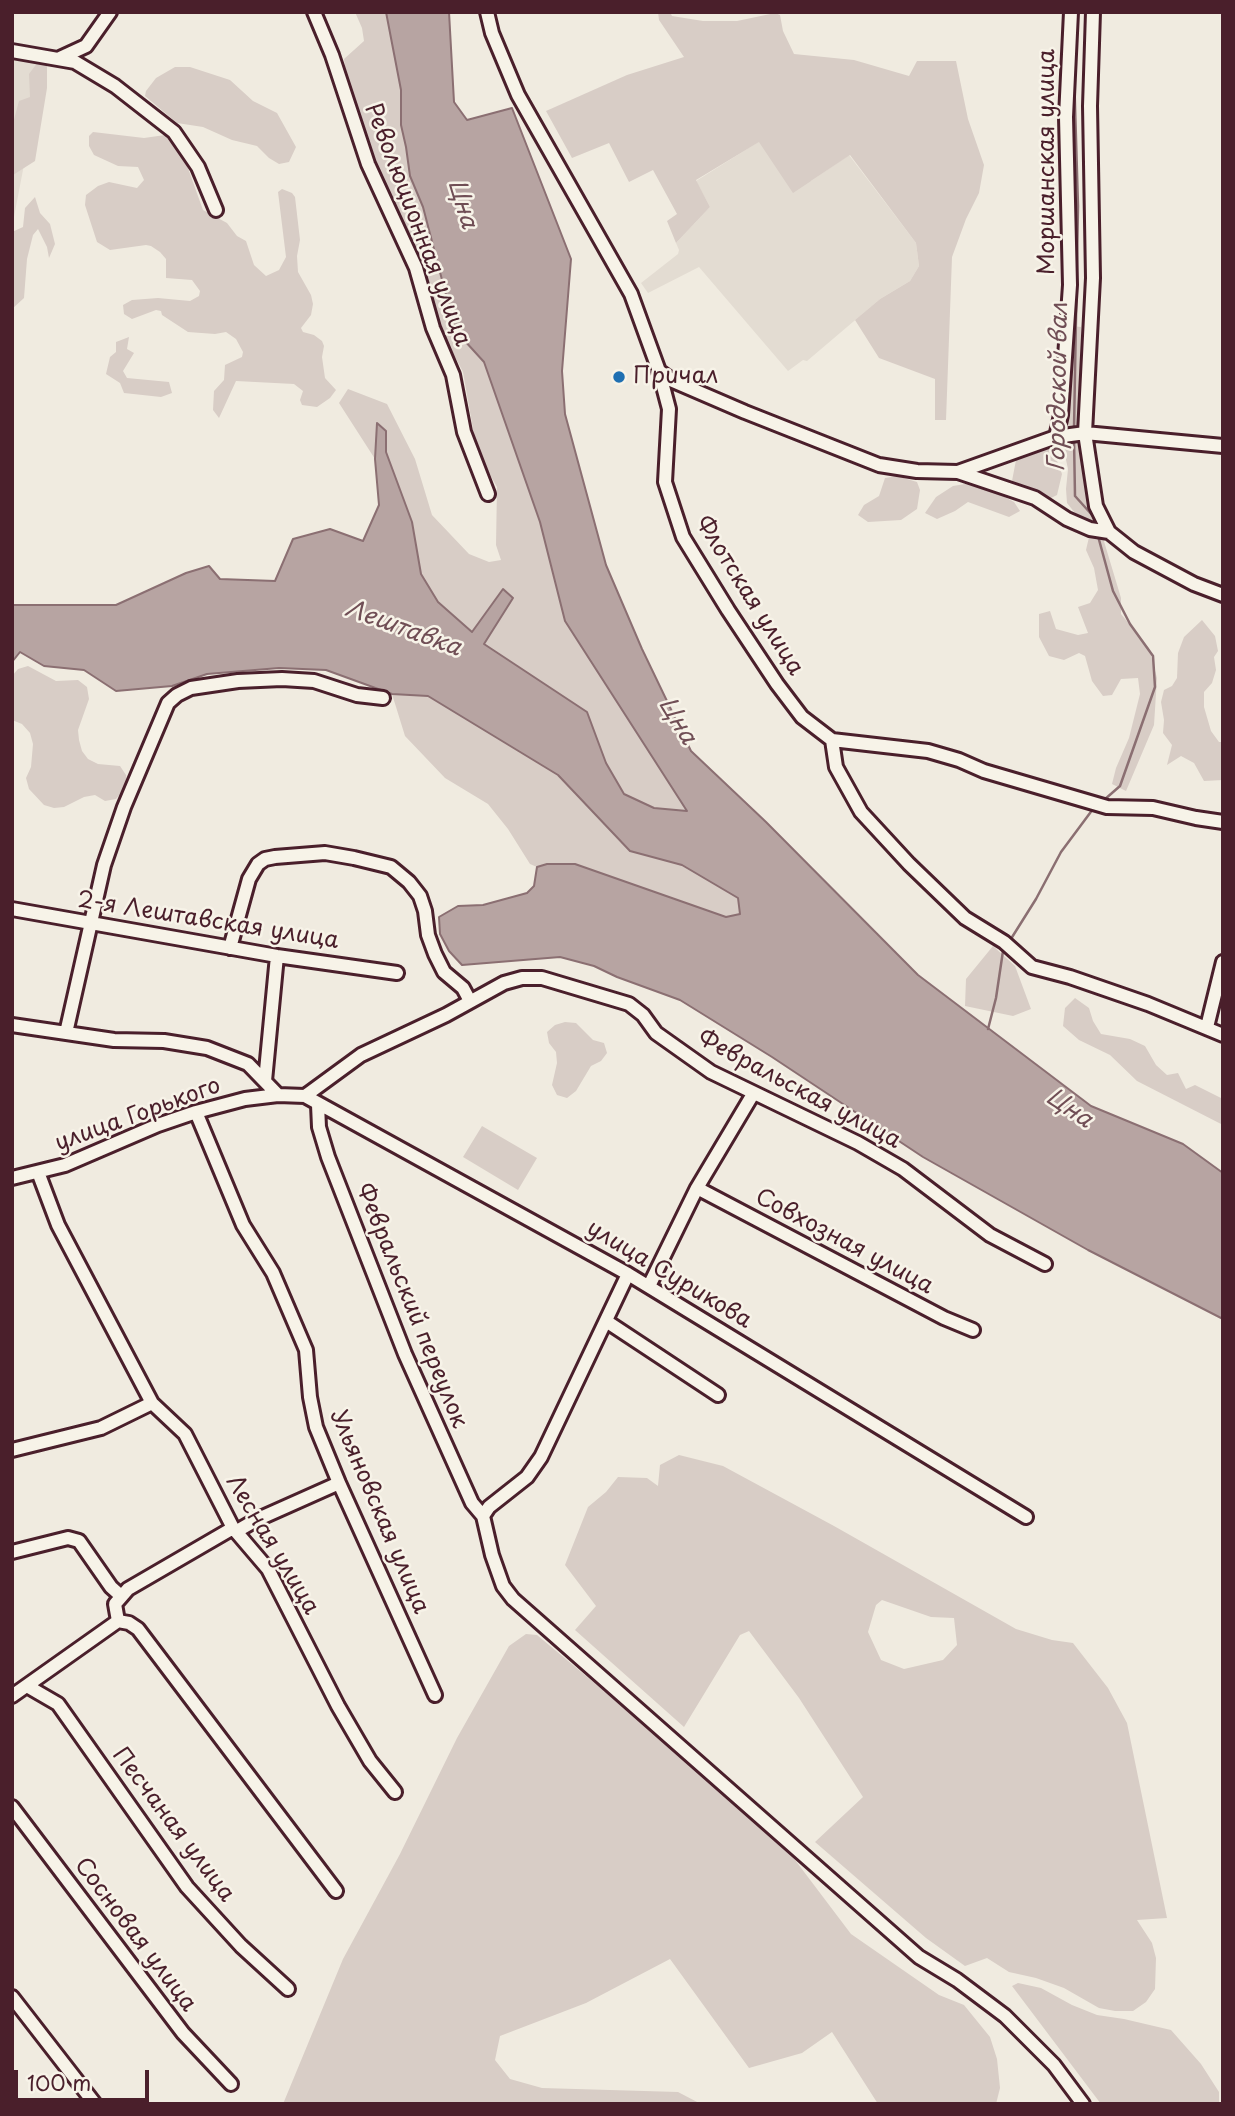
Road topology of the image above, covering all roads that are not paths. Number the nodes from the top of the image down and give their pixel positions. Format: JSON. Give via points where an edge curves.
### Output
{"nodes":[{"id":1,"x":110,"y":12,"type":"edge"},
{"id":2,"x":314,"y":12,"type":"edge"},
{"id":3,"x":487,"y":12,"type":"edge"},
{"id":4,"x":1071,"y":12,"type":"edge"},
{"id":5,"x":1093,"y":12,"type":"edge"},
{"id":6,"x":12,"y":51,"type":"edge"},
{"id":7,"x":60,"y":58,"type":"junction"},
{"id":8,"x":216,"y":210,"type":"dead end"},
{"id":9,"x":659,"y":371,"type":"junction"},
{"id":10,"x":1072,"y":435,"type":"junction"},
{"id":11,"x":1223,"y":446,"type":"edge"},
{"id":12,"x":958,"y":472,"type":"junction"},
{"id":13,"x":488,"y":494,"type":"dead end"},
{"id":14,"x":1109,"y":532,"type":"junction"},
{"id":15,"x":1223,"y":595,"type":"edge"},
{"id":16,"x":383,"y":698,"type":"dead end"},
{"id":17,"x":832,"y":740,"type":"junction"},
{"id":18,"x":1223,"y":822,"type":"edge"},
{"id":19,"x":12,"y":909,"type":"edge"},
{"id":20,"x":90,"y":924,"type":"junction"},
{"id":21,"x":230,"y":948,"type":"junction"},
{"id":22,"x":277,"y":957,"type":"junction"},
{"id":23,"x":1223,"y":962,"type":"edge"},
{"id":24,"x":397,"y":973,"type":"dead end"},
{"id":25,"x":470,"y":1001,"type":"junction"},
{"id":26,"x":12,"y":1026,"type":"edge"},
{"id":27,"x":1207,"y":1027,"type":"junction"},
{"id":28,"x":66,"y":1033,"type":"junction"},
{"id":29,"x":1223,"y":1035,"type":"edge"},
{"id":30,"x":265,"y":1081,"type":"junction"},
{"id":31,"x":753,"y":1094,"type":"junction"},
{"id":32,"x":278,"y":1095,"type":"junction"},
{"id":33,"x":304,"y":1096,"type":"junction"},
{"id":34,"x":318,"y":1105,"type":"junction"},
{"id":35,"x":196,"y":1112,"type":"junction"},
{"id":36,"x":38,"y":1172,"type":"junction"},
{"id":37,"x":12,"y":1178,"type":"edge"},
{"id":38,"x":697,"y":1188,"type":"junction"},
{"id":39,"x":1045,"y":1264,"type":"dead end"},
{"id":40,"x":628,"y":1274,"type":"junction"},
{"id":41,"x":649,"y":1286,"type":"junction"},
{"id":42,"x":606,"y":1321,"type":"junction"},
{"id":43,"x":973,"y":1330,"type":"dead end"},
{"id":44,"x":718,"y":1395,"type":"dead end"},
{"id":45,"x":152,"y":1403,"type":"junction"},
{"id":46,"x":12,"y":1450,"type":"edge"},
{"id":47,"x":339,"y":1483,"type":"junction"},
{"id":48,"x":483,"y":1516,"type":"junction"},
{"id":49,"x":1026,"y":1517,"type":"dead end"},
{"id":50,"x":235,"y":1530,"type":"junction"},
{"id":51,"x":12,"y":1552,"type":"edge"},
{"id":52,"x":121,"y":1596,"type":"junction"},
{"id":53,"x":118,"y":1621,"type":"junction"},
{"id":54,"x":27,"y":1686,"type":"junction"},
{"id":55,"x":435,"y":1695,"type":"dead end"},
{"id":56,"x":12,"y":1696,"type":"edge"},
{"id":57,"x":395,"y":1793,"type":"dead end"},
{"id":58,"x":12,"y":1807,"type":"edge"},
{"id":59,"x":336,"y":1891,"type":"dead end"},
{"id":60,"x":288,"y":1989,"type":"dead end"},
{"id":61,"x":12,"y":1997,"type":"edge"},
{"id":62,"x":231,"y":2084,"type":"dead end"},
{"id":63,"x":95,"y":2104,"type":"edge"},
{"id":64,"x":1083,"y":2104,"type":"edge"}],
"edges":[{"from":1,"to":7,"type":"street","via":[[86,46]]},
{"from":2,"to":13,"type":"street","name":"Революционная улица","via":[[368,164],[416,268],[433,328],[453,375],[464,432]]},
{"from":3,"to":9,"type":"street","name":"Флотская улица","via":[[518,95],[631,294]]},
{"from":4,"to":10,"type":"street","name":"Моршанская улица","via":[[1066,117],[1070,285],[1061,415]]},
{"from":5,"to":10,"type":"street","name":"Моршанская улица","via":[[1093,278]]},
{"from":6,"to":7,"type":"street"},
{"from":7,"to":8,"type":"street","via":[[84,65],[174,132],[198,167]]},
{"from":9,"to":12,"type":"street","via":[[733,407],[879,466]]},
{"from":9,"to":17,"type":"street","name":"Флотская улица","via":[[669,409],[665,482],[683,537],[777,684],[802,717]]},
{"from":10,"to":11,"type":"street"},
{"from":10,"to":12,"type":"street"},
{"from":10,"to":14,"type":"street"},
{"from":12,"to":14,"type":"street","via":[[1035,498],[1067,519]]},
{"from":14,"to":15,"type":"street","via":[[1134,552]]},
{"from":16,"to":20,"type":"street","via":[[314,681],[282,679],[191,688],[177,695],[168,703],[124,807]]},
{"from":17,"to":18,"type":"street","via":[[928,751],[1099,804],[1153,808]]},
{"from":17,"to":27,"type":"street","via":[[836,767],[861,812],[965,918],[1004,942],[1032,967]]},
{"from":19,"to":20,"type":"street","name":"2-я Лештавская улица"},
{"from":20,"to":21,"type":"street","name":"2-я Лештавская улица"},
{"from":20,"to":28,"type":"street"},
{"from":21,"to":22,"type":"street","name":"2-я Лештавская улица"},
{"from":21,"to":25,"type":"street","via":[[249,879],[258,864],[275,857],[325,853],[354,858],[391,867],[409,882],[422,903],[428,935],[444,972]]},
{"from":22,"to":24,"type":"street","name":"2-я Лештавская улица"},
{"from":22,"to":30,"type":"street"},
{"from":23,"to":27,"type":"street"},
{"from":25,"to":31,"type":"street","name":"Февральская улица","via":[[522,978],[542,978],[612,998],[629,1004],[680,1051]]},
{"from":25,"to":33,"type":"street","name":"Февральская улица","via":[[361,1055]]},
{"from":26,"to":28,"type":"street"},
{"from":27,"to":29,"type":"street"},
{"from":28,"to":30,"type":"street","via":[[207,1048],[248,1065]]},
{"from":30,"to":32,"type":"street"},
{"from":31,"to":38,"type":"street"},
{"from":31,"to":39,"type":"street","name":"Февральская улица","via":[[903,1169],[990,1235]]},
{"from":32,"to":33,"type":"street"},
{"from":32,"to":35,"type":"street","name":"улица Горького"},
{"from":33,"to":34,"type":"street","name":"улица Сурикова"},
{"from":34,"to":40,"type":"street","name":"улица Сурикова"},
{"from":34,"to":48,"type":"street","name":"Февральский переулок","via":[[328,1157],[405,1354],[472,1503]]},
{"from":35,"to":36,"type":"street","name":"улица Горького"},
{"from":35,"to":47,"type":"street","name":"Ульяновская улица","via":[[243,1225],[274,1273],[306,1350],[316,1427]]},
{"from":36,"to":37,"type":"street","name":"улица Горького"},
{"from":36,"to":45,"type":"street","name":"Лесная улица","via":[[58,1225]]},
{"from":38,"to":41,"type":"street"},
{"from":38,"to":43,"type":"street","name":"Совхозная улица"},
{"from":40,"to":41,"type":"street","name":"улица Сурикова"},
{"from":40,"to":42,"type":"street"},
{"from":41,"to":49,"type":"street","name":"улица Сурикова"},
{"from":42,"to":44,"type":"street"},
{"from":42,"to":48,"type":"street","via":[[541,1457],[527,1477]]},
{"from":45,"to":46,"type":"street","via":[[101,1428]]},
{"from":45,"to":50,"type":"street","name":"Лесная улица","via":[[185,1434]]},
{"from":47,"to":50,"type":"street"},
{"from":47,"to":55,"type":"street","name":"Ульяновская улица"},
{"from":48,"to":64,"type":"street","name":"Февральский переулок","via":[[503,1586],[513,1599],[919,1957],[1005,2016],[1054,2065]]},
{"from":50,"to":52,"type":"street"},
{"from":50,"to":57,"type":"street","name":"Лесная улица","via":[[268,1569],[338,1706]]},
{"from":51,"to":52,"type":"street","via":[[68,1538],[79,1541]]},
{"from":52,"to":53,"type":"street","via":[[115,1604]]},
{"from":53,"to":54,"type":"street"},
{"from":53,"to":59,"type":"street","via":[[138,1629]]},
{"from":54,"to":56,"type":"street"},
{"from":54,"to":60,"type":"street","name":"Песчаная улица","via":[[58,1704],[187,1887]]},
{"from":58,"to":62,"type":"street","name":"Сосновая улица","via":[[183,2033]]},
{"from":61,"to":63,"type":"street"}]}
